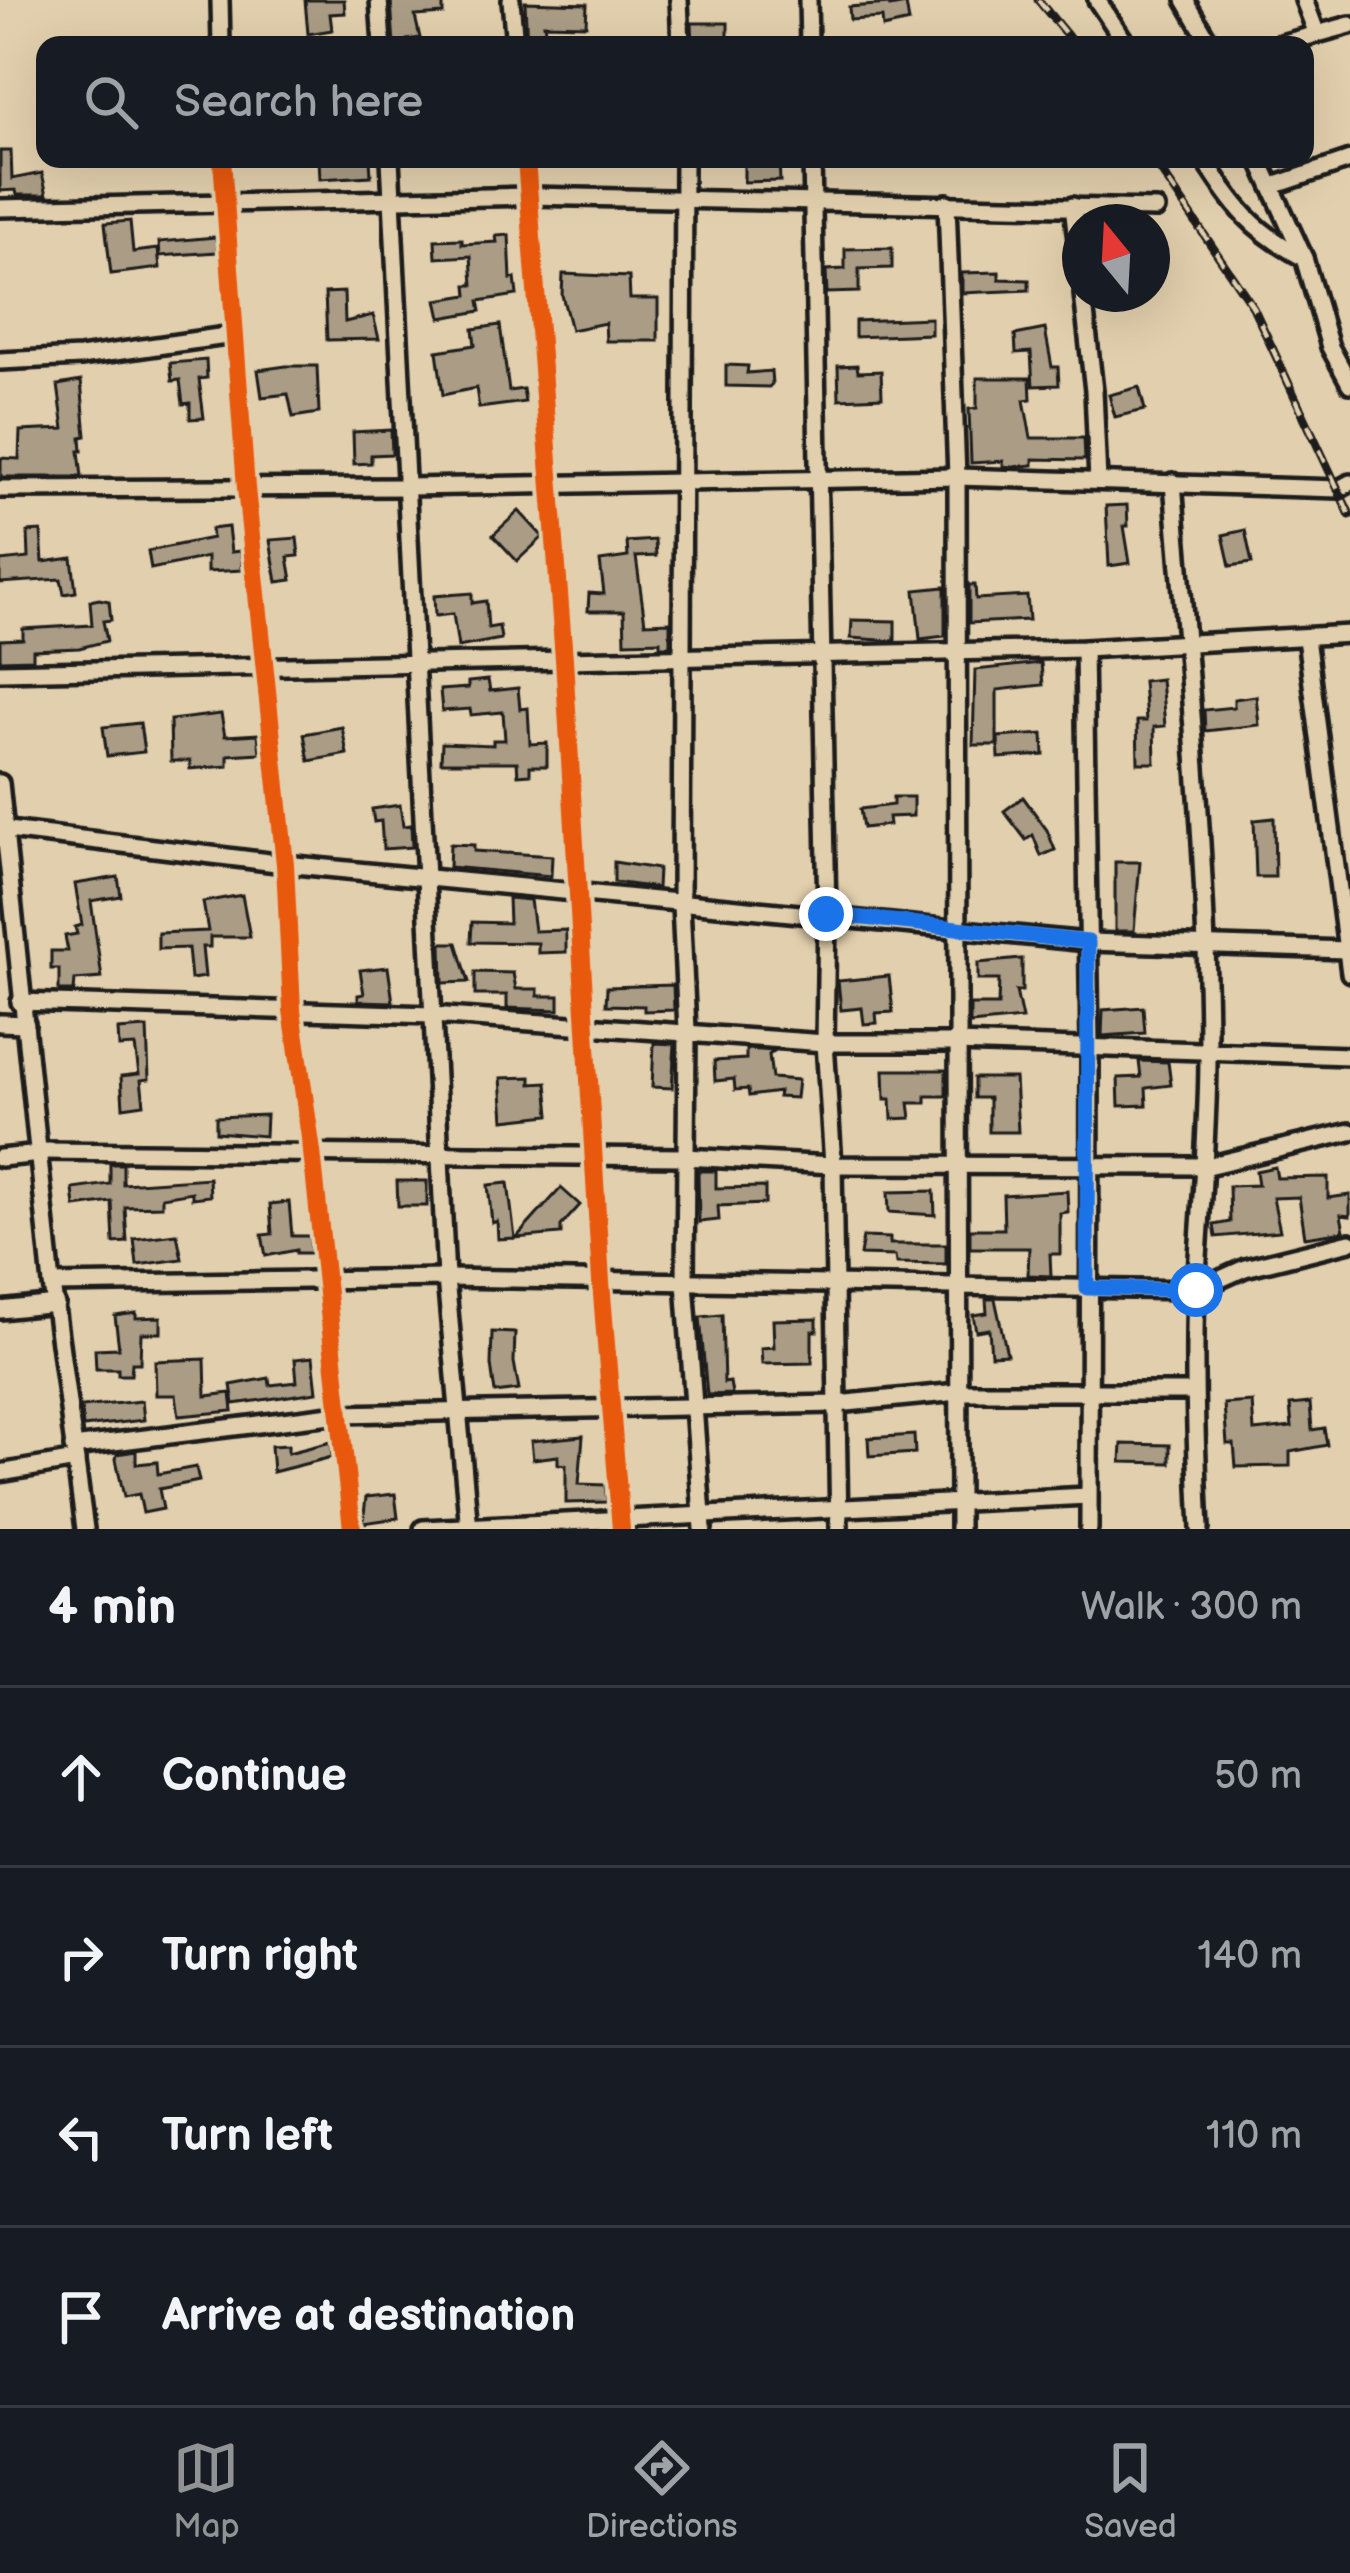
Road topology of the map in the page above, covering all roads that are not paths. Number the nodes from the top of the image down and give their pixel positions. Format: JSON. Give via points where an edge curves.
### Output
{"nodes":[{"id":1,"x":220,"y":0,"type":"edge"},
{"id":2,"x":379,"y":0,"type":"edge"},
{"id":3,"x":511,"y":0,"type":"edge"},
{"id":4,"x":679,"y":0,"type":"edge"},
{"id":5,"x":808,"y":0,"type":"edge"},
{"id":6,"x":1097,"y":0,"type":"edge"},
{"id":7,"x":1185,"y":0,"type":"edge"},
{"id":8,"x":1304,"y":0,"type":"edge"},
{"id":9,"x":1350,"y":25,"type":"edge"},
{"id":10,"x":1317,"y":34,"type":"junction"},
{"id":11,"x":221,"y":36,"type":"edge"},
{"id":12,"x":381,"y":36,"type":"edge"},
{"id":13,"x":514,"y":36,"type":"edge"},
{"id":14,"x":681,"y":36,"type":"edge"},
{"id":15,"x":809,"y":36,"type":"edge"},
{"id":16,"x":1121,"y":36,"type":"edge"},
{"id":17,"x":1206,"y":36,"type":"edge"},
{"id":18,"x":1310,"y":36,"type":"edge"},
{"id":19,"x":1350,"y":160,"type":"edge"},
{"id":20,"x":222,"y":168,"type":"edge"},
{"id":21,"x":391,"y":168,"type":"edge"},
{"id":22,"x":527,"y":168,"type":"edge"},
{"id":23,"x":684,"y":168,"type":"edge"},
{"id":24,"x":812,"y":168,"type":"edge"},
{"id":25,"x":1210,"y":168,"type":"edge"},
{"id":26,"x":1264,"y":168,"type":"edge"},
{"id":27,"x":1273,"y":186,"type":"junction"},
{"id":28,"x":530,"y":196,"type":"junction"},
{"id":29,"x":686,"y":197,"type":"junction"},
{"id":30,"x":813,"y":199,"type":"junction"},
{"id":31,"x":393,"y":200,"type":"junction"},
{"id":32,"x":222,"y":202,"type":"junction"},
{"id":33,"x":947,"y":203,"type":"junction"},
{"id":34,"x":1062,"y":206,"type":"edge"},
{"id":35,"x":0,"y":208,"type":"edge"},
{"id":36,"x":1304,"y":258,"type":"junction"},
{"id":37,"x":1085,"y":312,"type":"edge"},
{"id":38,"x":233,"y":335,"type":"junction"},
{"id":39,"x":0,"y":361,"type":"edge"},
{"id":40,"x":1350,"y":384,"type":"edge"},
{"id":41,"x":957,"y":477,"type":"junction"},
{"id":42,"x":819,"y":478,"type":"junction"},
{"id":43,"x":1098,"y":481,"type":"junction"},
{"id":44,"x":686,"y":482,"type":"junction"},
{"id":45,"x":1173,"y":482,"type":"junction"},
{"id":46,"x":1350,"y":483,"type":"edge"},
{"id":47,"x":551,"y":484,"type":"junction"},
{"id":48,"x":406,"y":487,"type":"junction"},
{"id":49,"x":246,"y":488,"type":"junction"},
{"id":50,"x":0,"y":489,"type":"edge"},
{"id":51,"x":1350,"y":634,"type":"edge"},
{"id":52,"x":1306,"y":638,"type":"junction"},
{"id":53,"x":1186,"y":646,"type":"junction"},
{"id":54,"x":1084,"y":649,"type":"junction"},
{"id":55,"x":956,"y":652,"type":"junction"},
{"id":56,"x":823,"y":653,"type":"junction"},
{"id":57,"x":685,"y":657,"type":"junction"},
{"id":58,"x":565,"y":659,"type":"junction"},
{"id":59,"x":417,"y":664,"type":"junction"},
{"id":60,"x":267,"y":667,"type":"junction"},
{"id":61,"x":0,"y":672,"type":"edge"},
{"id":62,"x":0,"y":783,"type":"edge"},
{"id":63,"x":3,"y":829,"type":"edge"},
{"id":64,"x":285,"y":864,"type":"junction"},
{"id":65,"x":428,"y":876,"type":"junction"},
{"id":66,"x":578,"y":894,"type":"junction"},
{"id":67,"x":682,"y":905,"type":"junction"},
{"id":68,"x":826,"y":914,"type":"junction"},
{"id":69,"x":957,"y":928,"type":"junction"},
{"id":70,"x":1088,"y":942,"type":"junction"},
{"id":71,"x":1205,"y":947,"type":"junction"},
{"id":72,"x":1347,"y":950,"type":"edge"},
{"id":73,"x":1350,"y":973,"type":"edge"},
{"id":74,"x":20,"y":1001,"type":"junction"},
{"id":75,"x":292,"y":1010,"type":"junction"},
{"id":76,"x":431,"y":1015,"type":"junction"},
{"id":77,"x":0,"y":1023,"type":"edge"},
{"id":78,"x":26,"y":1024,"type":"junction"},
{"id":79,"x":585,"y":1024,"type":"junction"},
{"id":80,"x":687,"y":1030,"type":"junction"},
{"id":81,"x":956,"y":1042,"type":"junction"},
{"id":82,"x":825,"y":1043,"type":"junction"},
{"id":83,"x":1090,"y":1047,"type":"junction"},
{"id":84,"x":1208,"y":1051,"type":"junction"},
{"id":85,"x":1350,"y":1056,"type":"edge"},
{"id":86,"x":1350,"y":1132,"type":"edge"},
{"id":87,"x":40,"y":1152,"type":"junction"},
{"id":88,"x":312,"y":1152,"type":"junction"},
{"id":89,"x":442,"y":1154,"type":"junction"},
{"id":90,"x":595,"y":1156,"type":"junction"},
{"id":91,"x":685,"y":1157,"type":"junction"},
{"id":92,"x":0,"y":1158,"type":"edge"},
{"id":93,"x":832,"y":1165,"type":"junction"},
{"id":94,"x":958,"y":1165,"type":"junction"},
{"id":95,"x":1207,"y":1166,"type":"junction"},
{"id":96,"x":1090,"y":1167,"type":"junction"},
{"id":97,"x":1350,"y":1242,"type":"edge"},
{"id":98,"x":446,"y":1278,"type":"junction"},
{"id":99,"x":324,"y":1279,"type":"junction"},
{"id":100,"x":602,"y":1282,"type":"junction"},
{"id":101,"x":686,"y":1282,"type":"junction"},
{"id":102,"x":833,"y":1282,"type":"junction"},
{"id":103,"x":52,"y":1284,"type":"junction"},
{"id":104,"x":957,"y":1285,"type":"junction"},
{"id":105,"x":1087,"y":1288,"type":"junction"},
{"id":106,"x":1196,"y":1290,"type":"junction"},
{"id":107,"x":56,"y":1304,"type":"junction"},
{"id":108,"x":0,"y":1310,"type":"edge"},
{"id":109,"x":1088,"y":1391,"type":"junction"},
{"id":110,"x":958,"y":1392,"type":"junction"},
{"id":111,"x":1194,"y":1392,"type":"junction"},
{"id":112,"x":837,"y":1404,"type":"junction"},
{"id":113,"x":693,"y":1408,"type":"junction"},
{"id":114,"x":614,"y":1409,"type":"junction"},
{"id":115,"x":460,"y":1412,"type":"junction"},
{"id":116,"x":339,"y":1414,"type":"junction"},
{"id":117,"x":74,"y":1454,"type":"junction"},
{"id":118,"x":0,"y":1473,"type":"edge"},
{"id":119,"x":1088,"y":1496,"type":"junction"},
{"id":120,"x":958,"y":1501,"type":"junction"},
{"id":121,"x":838,"y":1508,"type":"junction"},
{"id":122,"x":703,"y":1522,"type":"edge"},
{"id":123,"x":621,"y":1524,"type":"edge"},
{"id":124,"x":469,"y":1528,"type":"edge"},
{"id":125,"x":85,"y":1529,"type":"edge"},
{"id":126,"x":352,"y":1529,"type":"edge"},
{"id":127,"x":423,"y":1529,"type":"edge"},
{"id":128,"x":839,"y":1529,"type":"edge"},
{"id":129,"x":959,"y":1529,"type":"edge"},
{"id":130,"x":1089,"y":1529,"type":"edge"},
{"id":131,"x":1200,"y":1529,"type":"edge"}],
"edges":[{"from":1,"to":11,"type":"street"},
{"from":2,"to":12,"type":"street"},
{"from":3,"to":13,"type":"street"},
{"from":4,"to":14,"type":"street"},
{"from":5,"to":15,"type":"street"},
{"from":6,"to":16,"type":"street"},
{"from":7,"to":17,"type":"street"},
{"from":8,"to":10,"type":"street"},
{"from":9,"to":10,"type":"street"},
{"from":10,"to":18,"type":"street"},
{"from":19,"to":27,"type":"street"},
{"from":20,"to":32,"type":"street"},
{"from":21,"to":31,"type":"street"},
{"from":22,"to":28,"type":"street"},
{"from":23,"to":29,"type":"street"},
{"from":24,"to":30,"type":"street"},
{"from":25,"to":36,"type":"street","via":[[1264,237]]},
{"from":26,"to":27,"type":"street"},
{"from":27,"to":36,"type":"street"},
{"from":28,"to":29,"type":"street"},
{"from":28,"to":31,"type":"street"},
{"from":28,"to":47,"type":"street"},
{"from":29,"to":30,"type":"street"},
{"from":29,"to":44,"type":"street"},
{"from":30,"to":33,"type":"street"},
{"from":30,"to":42,"type":"street"},
{"from":31,"to":32,"type":"street"},
{"from":31,"to":48,"type":"street"},
{"from":32,"to":35,"type":"street"},
{"from":32,"to":38,"type":"street"},
{"from":33,"to":34,"type":"street"},
{"from":33,"to":41,"type":"street"},
{"from":36,"to":40,"type":"street","via":[[1330,347]]},
{"from":37,"to":43,"type":"street"},
{"from":38,"to":39,"type":"street"},
{"from":38,"to":49,"type":"street"},
{"from":41,"to":42,"type":"street"},
{"from":41,"to":43,"type":"street"},
{"from":41,"to":55,"type":"street"},
{"from":42,"to":44,"type":"street"},
{"from":42,"to":56,"type":"street"},
{"from":43,"to":45,"type":"street"},
{"from":44,"to":47,"type":"street"},
{"from":44,"to":57,"type":"street"},
{"from":45,"to":46,"type":"street","via":[[1339,490]]},
{"from":45,"to":53,"type":"street"},
{"from":47,"to":48,"type":"street"},
{"from":47,"to":58,"type":"street"},
{"from":48,"to":49,"type":"street"},
{"from":48,"to":59,"type":"street"},
{"from":49,"to":50,"type":"street"},
{"from":49,"to":60,"type":"street"},
{"from":51,"to":52,"type":"street"},
{"from":52,"to":53,"type":"street"},
{"from":52,"to":72,"type":"street"},
{"from":53,"to":54,"type":"street"},
{"from":53,"to":71,"type":"street"},
{"from":54,"to":55,"type":"street"},
{"from":54,"to":70,"type":"street"},
{"from":55,"to":56,"type":"street"},
{"from":55,"to":69,"type":"street"},
{"from":56,"to":57,"type":"street"},
{"from":56,"to":68,"type":"street"},
{"from":57,"to":58,"type":"street"},
{"from":57,"to":67,"type":"street"},
{"from":58,"to":59,"type":"street"},
{"from":58,"to":66,"type":"street"},
{"from":59,"to":60,"type":"street"},
{"from":59,"to":65,"type":"street"},
{"from":60,"to":61,"type":"street"},
{"from":60,"to":64,"type":"street"},
{"from":62,"to":63,"type":"street"},
{"from":63,"to":64,"type":"street"},
{"from":63,"to":74,"type":"street"},
{"from":64,"to":65,"type":"street"},
{"from":64,"to":75,"type":"street"},
{"from":65,"to":66,"type":"street"},
{"from":65,"to":76,"type":"street"},
{"from":66,"to":67,"type":"street"},
{"from":66,"to":79,"type":"street"},
{"from":67,"to":68,"type":"street"},
{"from":67,"to":80,"type":"street"},
{"from":68,"to":69,"type":"street"},
{"from":68,"to":82,"type":"street"},
{"from":69,"to":70,"type":"street"},
{"from":69,"to":81,"type":"street"},
{"from":70,"to":71,"type":"street"},
{"from":70,"to":83,"type":"street"},
{"from":71,"to":72,"type":"street"},
{"from":71,"to":84,"type":"street"},
{"from":72,"to":73,"type":"street"},
{"from":74,"to":75,"type":"street"},
{"from":74,"to":78,"type":"street"},
{"from":75,"to":76,"type":"street"},
{"from":75,"to":88,"type":"street"},
{"from":76,"to":79,"type":"street"},
{"from":76,"to":89,"type":"street"},
{"from":77,"to":78,"type":"street"},
{"from":78,"to":87,"type":"street"},
{"from":79,"to":80,"type":"street"},
{"from":79,"to":90,"type":"street"},
{"from":80,"to":82,"type":"street"},
{"from":80,"to":91,"type":"street"},
{"from":81,"to":82,"type":"street"},
{"from":81,"to":83,"type":"street"},
{"from":81,"to":94,"type":"street"},
{"from":82,"to":93,"type":"street"},
{"from":83,"to":84,"type":"street"},
{"from":83,"to":96,"type":"street"},
{"from":84,"to":85,"type":"street"},
{"from":84,"to":95,"type":"street"},
{"from":86,"to":95,"type":"street"},
{"from":87,"to":88,"type":"street"},
{"from":87,"to":92,"type":"street"},
{"from":87,"to":103,"type":"street"},
{"from":88,"to":89,"type":"street"},
{"from":88,"to":99,"type":"street"},
{"from":89,"to":90,"type":"street"},
{"from":89,"to":98,"type":"street"},
{"from":90,"to":91,"type":"street"},
{"from":90,"to":100,"type":"street"},
{"from":91,"to":93,"type":"street"},
{"from":91,"to":101,"type":"street"},
{"from":93,"to":94,"type":"street"},
{"from":93,"to":102,"type":"street"},
{"from":94,"to":96,"type":"street"},
{"from":94,"to":104,"type":"street"},
{"from":95,"to":96,"type":"street"},
{"from":95,"to":106,"type":"street"},
{"from":96,"to":105,"type":"street"},
{"from":97,"to":106,"type":"street","via":[[1245,1268]]},
{"from":98,"to":99,"type":"street"},
{"from":98,"to":100,"type":"street"},
{"from":98,"to":115,"type":"street"},
{"from":99,"to":103,"type":"street"},
{"from":99,"to":116,"type":"street"},
{"from":100,"to":101,"type":"street"},
{"from":100,"to":114,"type":"street"},
{"from":101,"to":102,"type":"street"},
{"from":101,"to":113,"type":"street"},
{"from":102,"to":104,"type":"street"},
{"from":102,"to":112,"type":"street"},
{"from":103,"to":107,"type":"street"},
{"from":104,"to":105,"type":"street"},
{"from":104,"to":110,"type":"street"},
{"from":105,"to":106,"type":"street"},
{"from":105,"to":109,"type":"street"},
{"from":106,"to":111,"type":"street"},
{"from":107,"to":108,"type":"street"},
{"from":107,"to":117,"type":"street"},
{"from":109,"to":110,"type":"street"},
{"from":109,"to":111,"type":"street"},
{"from":109,"to":119,"type":"street"},
{"from":110,"to":112,"type":"street"},
{"from":110,"to":120,"type":"street"},
{"from":111,"to":131,"type":"street"},
{"from":112,"to":113,"type":"street"},
{"from":112,"to":121,"type":"street"},
{"from":113,"to":114,"type":"street"},
{"from":113,"to":122,"type":"street"},
{"from":114,"to":115,"type":"street"},
{"from":114,"to":123,"type":"street"},
{"from":115,"to":116,"type":"street"},
{"from":115,"to":124,"type":"street"},
{"from":116,"to":117,"type":"street"},
{"from":116,"to":126,"type":"street"},
{"from":117,"to":118,"type":"street"},
{"from":117,"to":125,"type":"street"},
{"from":119,"to":120,"type":"street"},
{"from":119,"to":130,"type":"street"},
{"from":120,"to":121,"type":"street"},
{"from":120,"to":129,"type":"street"},
{"from":121,"to":122,"type":"street"},
{"from":121,"to":128,"type":"street"},
{"from":122,"to":123,"type":"street"},
{"from":123,"to":124,"type":"street"},
{"from":124,"to":127,"type":"street"}]}
